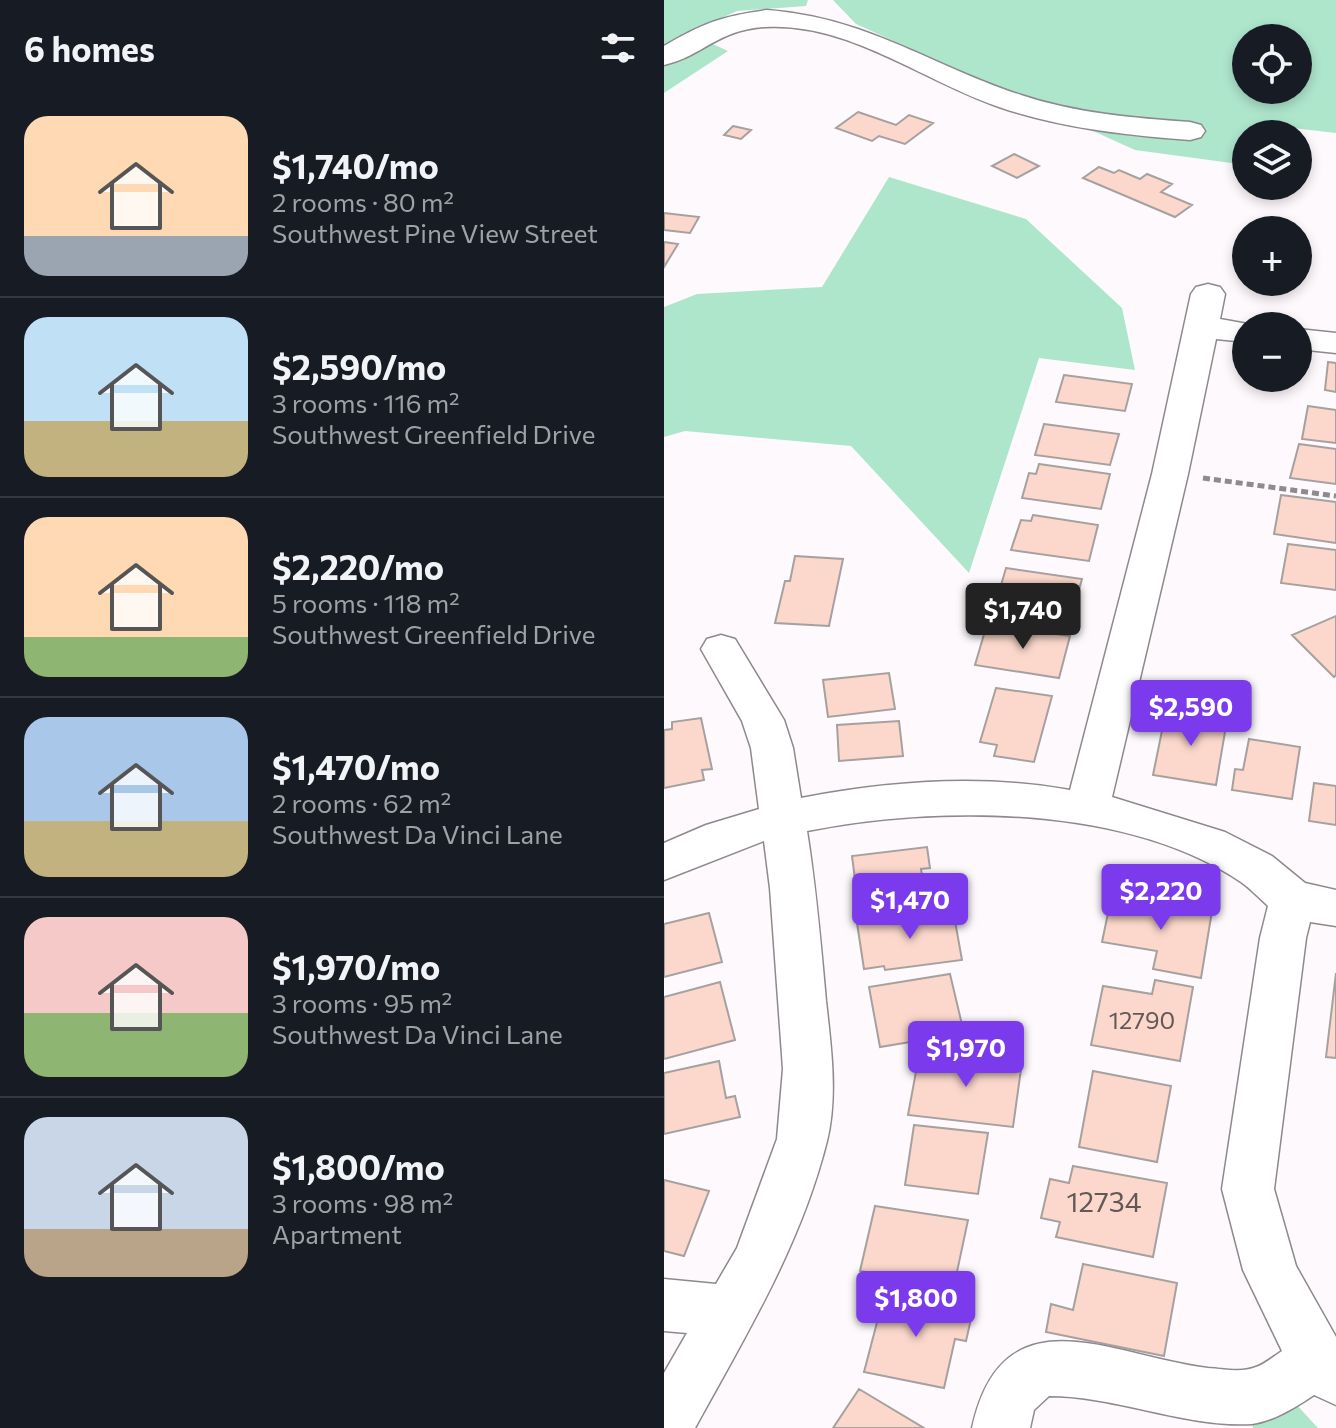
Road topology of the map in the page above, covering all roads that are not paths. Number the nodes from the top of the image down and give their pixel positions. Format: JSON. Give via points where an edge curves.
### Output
{"nodes":[{"id":1,"x":813,"y":8,"type":"edge"},
{"id":2,"x":664,"y":57,"type":"edge"},
{"id":3,"x":1190,"y":131,"type":"dead end"},
{"id":4,"x":1232,"y":325,"type":"edge"},
{"id":5,"x":1312,"y":340,"type":"edge"},
{"id":6,"x":1336,"y":343,"type":"edge"},
{"id":7,"x":721,"y":649,"type":"dead end"},
{"id":8,"x":1087,"y":809,"type":"junction"},
{"id":9,"x":783,"y":819,"type":"junction"},
{"id":10,"x":664,"y":862,"type":"edge"},
{"id":11,"x":1315,"y":903,"type":"edge"},
{"id":12,"x":664,"y":1305,"type":"edge"},
{"id":13,"x":732,"y":1312,"type":"junction"},
{"id":14,"x":1327,"y":1369,"type":"edge"},
{"id":15,"x":664,"y":1428,"type":"edge"},
{"id":16,"x":1001,"y":1428,"type":"edge"}],
"edges":[{"from":1,"to":2,"type":"street","via":[[736,21]]},
{"from":1,"to":3,"type":"street","via":[[1009,101],[1096,123]]},
{"from":4,"to":8,"type":"street","via":[[1204,310],[1170,474]]},
{"from":5,"to":6,"type":"street"},
{"from":7,"to":9,"type":"street","via":[[763,720]]},
{"from":8,"to":9,"type":"street","via":[[941,797]]},
{"from":8,"to":11,"type":"street","via":[[1221,850]]},
{"from":9,"to":10,"type":"street"},
{"from":9,"to":13,"type":"street","via":[[807,1099],[797,1154],[760,1259]]},
{"from":11,"to":14,"type":"street","via":[[1283,938],[1248,1189],[1270,1270],[1292,1317]]},
{"from":12,"to":13,"type":"street"},
{"from":13,"to":15,"type":"street"},
{"from":14,"to":16,"type":"street","via":[[1263,1393],[1215,1397],[1049,1368],[1030,1374],[1016,1387]]}]}
